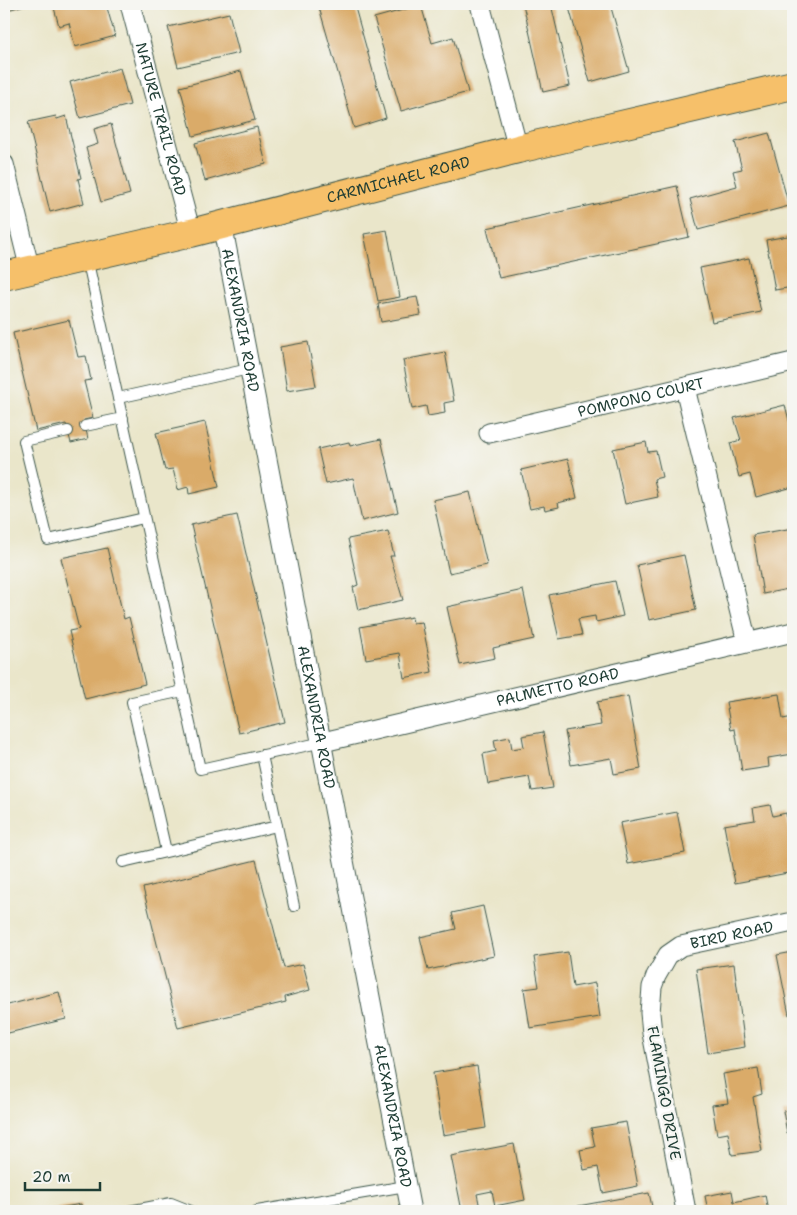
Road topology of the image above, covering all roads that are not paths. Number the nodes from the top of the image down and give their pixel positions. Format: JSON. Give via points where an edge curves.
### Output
{"nodes":[{"id":1,"x":130,"y":4,"type":"edge"},
{"id":2,"x":480,"y":4,"type":"edge"},
{"id":3,"x":793,"y":85,"type":"edge"},
{"id":4,"x":518,"y":149,"type":"junction"},
{"id":5,"x":4,"y":164,"type":"edge"},
{"id":6,"x":222,"y":224,"type":"junction"},
{"id":7,"x":191,"y":233,"type":"junction"},
{"id":8,"x":87,"y":257,"type":"junction"},
{"id":9,"x":30,"y":270,"type":"junction"},
{"id":10,"x":4,"y":276,"type":"edge"},
{"id":11,"x":793,"y":362,"type":"edge"},
{"id":12,"x":249,"y":369,"type":"junction"},
{"id":13,"x":685,"y":388,"type":"junction"},
{"id":14,"x":118,"y":398,"type":"junction"},
{"id":15,"x":123,"y":418,"type":"junction"},
{"id":16,"x":85,"y":426,"type":"dead end"},
{"id":17,"x":68,"y":431,"type":"dead end"},
{"id":18,"x":489,"y":433,"type":"dead end"},
{"id":19,"x":144,"y":518,"type":"junction"},
{"id":20,"x":793,"y":632,"type":"edge"},
{"id":21,"x":747,"y":642,"type":"junction"},
{"id":22,"x":183,"y":690,"type":"junction"},
{"id":23,"x":323,"y":742,"type":"junction"},
{"id":24,"x":262,"y":755,"type":"junction"},
{"id":25,"x":277,"y":826,"type":"junction"},
{"id":26,"x":166,"y":852,"type":"junction"},
{"id":27,"x":123,"y":862,"type":"dead end"},
{"id":28,"x":294,"y":906,"type":"dead end"},
{"id":29,"x":793,"y":922,"type":"edge"},
{"id":30,"x":656,"y":976,"type":"joint"},
{"id":31,"x":406,"y":1186,"type":"junction"},
{"id":32,"x":129,"y":1211,"type":"edge"},
{"id":33,"x":191,"y":1211,"type":"edge"},
{"id":34,"x":257,"y":1211,"type":"edge"},
{"id":35,"x":411,"y":1211,"type":"edge"},
{"id":36,"x":686,"y":1211,"type":"edge"}],
"edges":[{"from":1,"to":7,"type":"street","name":"NATURE TRAIL ROAD"},
{"from":2,"to":4,"type":"street"},
{"from":3,"to":4,"type":"main road","name":"CARMICHAEL ROAD"},
{"from":4,"to":6,"type":"main road","name":"CARMICHAEL ROAD"},
{"from":5,"to":9,"type":"street"},
{"from":6,"to":7,"type":"main road","name":"CARMICHAEL ROAD"},
{"from":6,"to":12,"type":"street","name":"ALEXANDRIA ROAD"},
{"from":7,"to":8,"type":"main road","name":"CARMICHAEL ROAD"},
{"from":8,"to":9,"type":"main road","name":"CARMICHAEL ROAD"},
{"from":8,"to":14,"type":"lane"},
{"from":9,"to":10,"type":"main road","name":"CARMICHAEL ROAD"},
{"from":11,"to":13,"type":"street","name":"POMPONO COURT"},
{"from":12,"to":14,"type":"lane"},
{"from":12,"to":23,"type":"street","name":"ALEXANDRIA ROAD"},
{"from":13,"to":18,"type":"street","name":"POMPONO COURT"},
{"from":13,"to":21,"type":"street"},
{"from":14,"to":15,"type":"lane"},
{"from":15,"to":16,"type":"lane"},
{"from":15,"to":19,"type":"lane"},
{"from":17,"to":19,"type":"lane","via":[[24,441],[48,540]]},
{"from":19,"to":22,"type":"lane"},
{"from":20,"to":21,"type":"street","name":"PALMETTO ROAD"},
{"from":21,"to":23,"type":"street","name":"PALMETTO ROAD"},
{"from":22,"to":24,"type":"lane","via":[[200,769]]},
{"from":22,"to":26,"type":"lane","via":[[132,702]]},
{"from":23,"to":24,"type":"lane"},
{"from":23,"to":31,"type":"street","name":"ALEXANDRIA ROAD"},
{"from":24,"to":25,"type":"lane"},
{"from":25,"to":26,"type":"lane"},
{"from":25,"to":28,"type":"lane"},
{"from":26,"to":27,"type":"lane"},
{"from":29,"to":30,"type":"street","name":"BIRD ROAD","via":[[680,946],[668,955]]},
{"from":30,"to":36,"type":"street","name":"FLAMINGO DRIVE","via":[[650,999],[652,1033]]},
{"from":31,"to":34,"type":"lane"},
{"from":31,"to":35,"type":"street","name":"ALEXANDRIA ROAD"},
{"from":32,"to":33,"type":"lane","via":[[171,1203]]}]}
